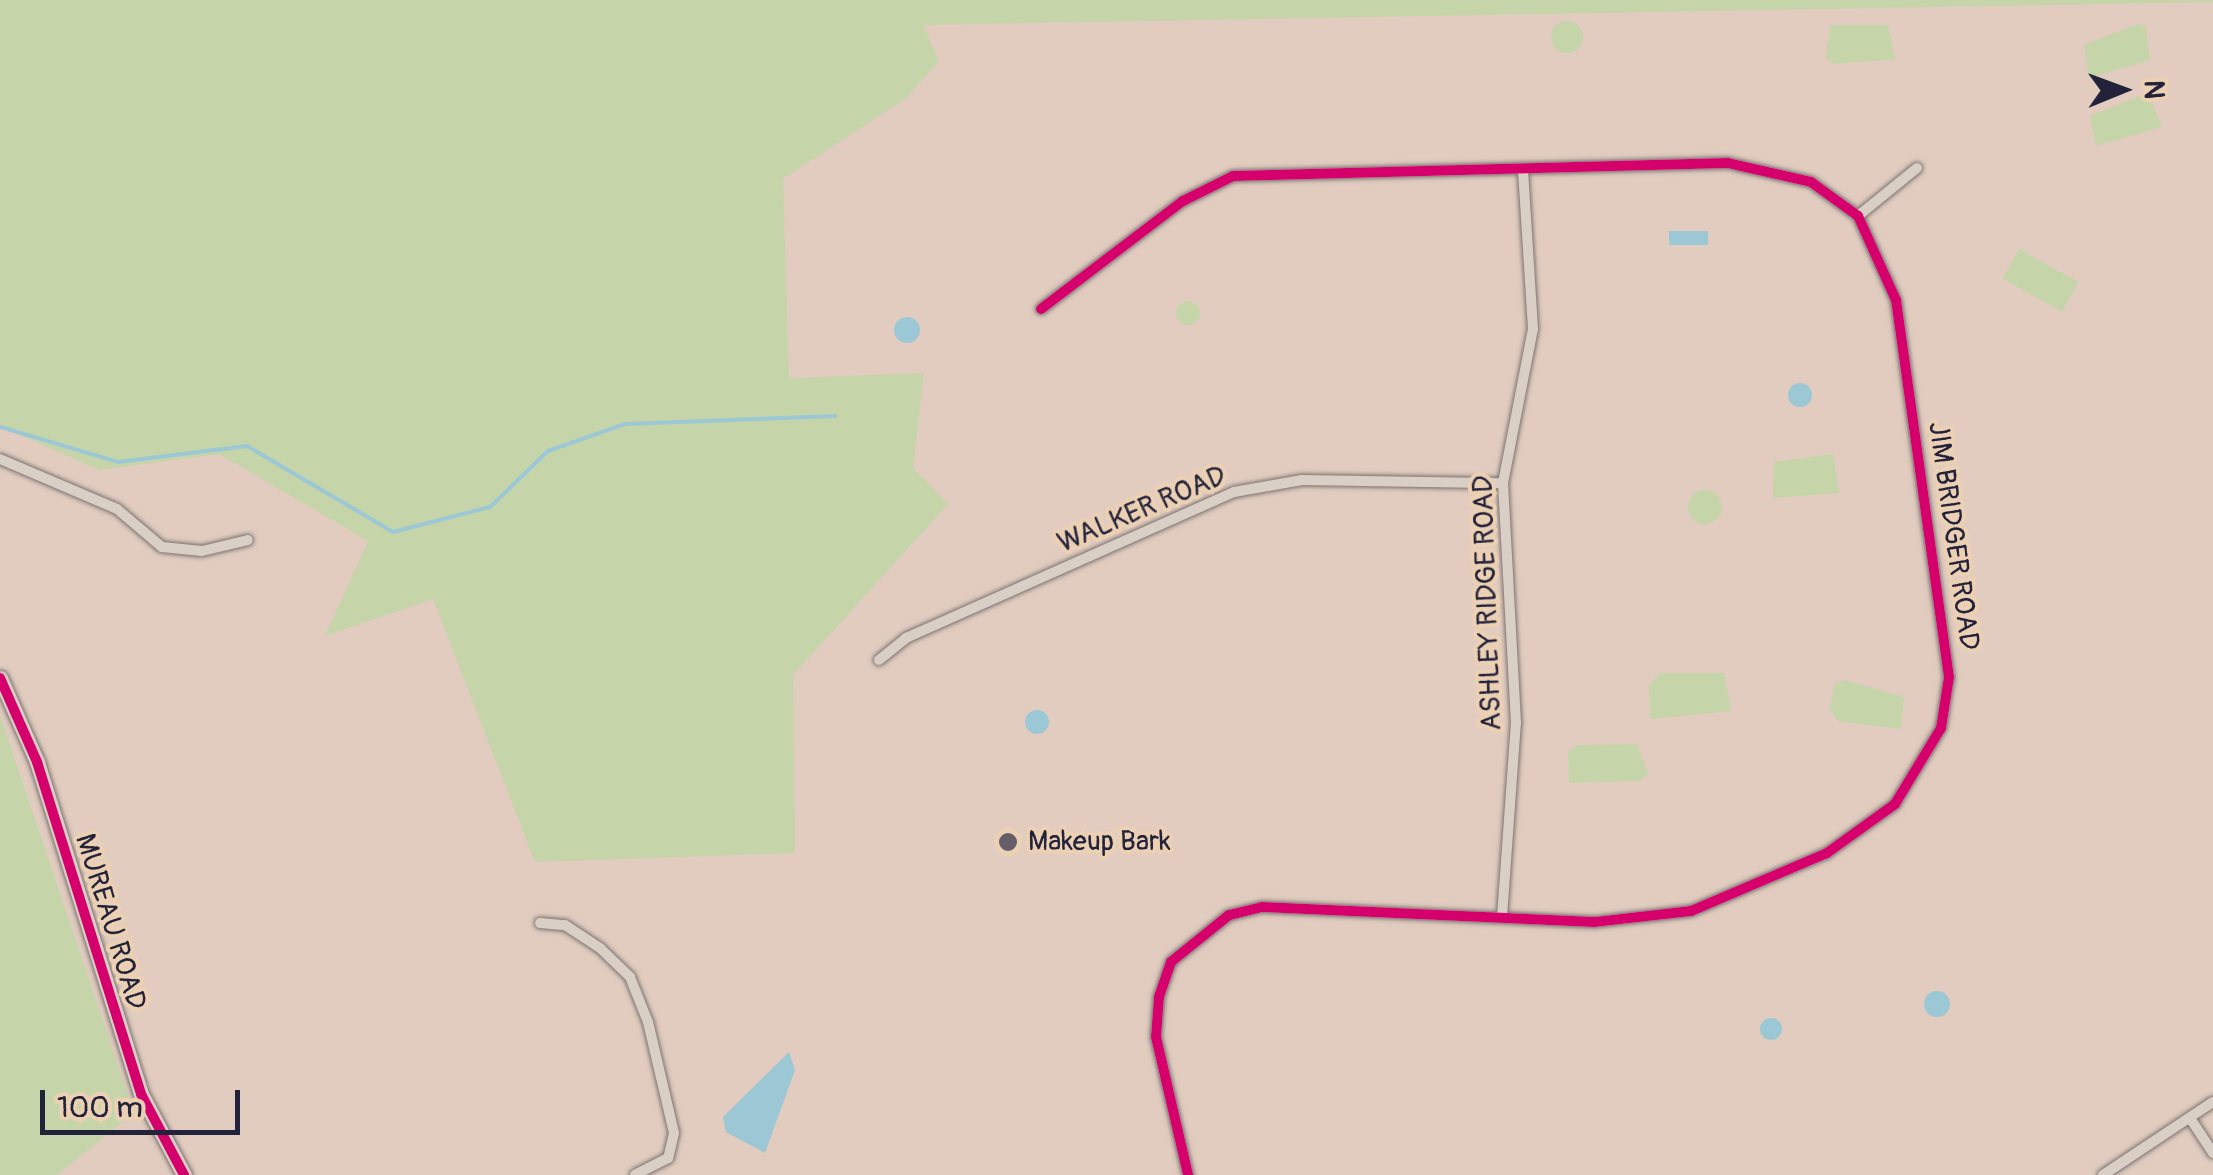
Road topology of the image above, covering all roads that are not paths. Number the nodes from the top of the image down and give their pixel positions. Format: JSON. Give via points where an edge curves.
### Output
{"nodes":[{"id":1,"x":1918,"y":168,"type":"dead end"},
{"id":2,"x":1523,"y":170,"type":"junction"},
{"id":3,"x":1858,"y":216,"type":"junction"},
{"id":4,"x":1041,"y":310,"type":"dead end"},
{"id":5,"x":0,"y":460,"type":"edge"},
{"id":6,"x":1503,"y":484,"type":"junction"},
{"id":7,"x":248,"y":540,"type":"dead end"},
{"id":8,"x":880,"y":660,"type":"dead end"},
{"id":9,"x":0,"y":678,"type":"edge"},
{"id":10,"x":1502,"y":918,"type":"junction"},
{"id":11,"x":540,"y":922,"type":"dead end"},
{"id":12,"x":2213,"y":1102,"type":"edge"},
{"id":13,"x":2190,"y":1118,"type":"junction"},
{"id":14,"x":2213,"y":1153,"type":"edge"},
{"id":15,"x":184,"y":1175,"type":"edge"},
{"id":16,"x":636,"y":1175,"type":"edge"},
{"id":17,"x":1188,"y":1175,"type":"edge"},
{"id":18,"x":2104,"y":1175,"type":"edge"}],
"edges":[{"from":1,"to":3,"type":"street"},
{"from":2,"to":3,"type":"street","name":"JIM BRIDGER ROAD","via":[[1765,166],[1811,182]]},
{"from":2,"to":4,"type":"street","name":"JIM BRIDGER ROAD","via":[[1233,176],[1183,200]]},
{"from":2,"to":6,"type":"street","name":"ASHLEY RIDGE ROAD","via":[[1532,353]]},
{"from":3,"to":10,"type":"street","name":"JIM BRIDGER ROAD","via":[[1896,300],[1948,634],[1941,728],[1922,766],[1863,830],[1691,911],[1594,922]]},
{"from":5,"to":7,"type":"street","via":[[117,509],[162,548],[202,551]]},
{"from":6,"to":8,"type":"street","name":"WALKER ROAD","via":[[1302,480],[1234,492],[906,638]]},
{"from":6,"to":10,"type":"street","name":"ASHLEY RIDGE ROAD","via":[[1516,724]]},
{"from":9,"to":15,"type":"main road","name":"MUREAU ROAD","via":[[37,762],[141,1094]]},
{"from":10,"to":17,"type":"street","name":"JIM BRIDGER ROAD","via":[[1262,907],[1199,932],[1171,962],[1156,1037]]},
{"from":11,"to":16,"type":"street","via":[[565,925],[600,948],[630,977],[648,1022],[674,1133],[668,1158]]},
{"from":12,"to":13,"type":"street"},
{"from":13,"to":14,"type":"street"},
{"from":13,"to":18,"type":"street"}]}
